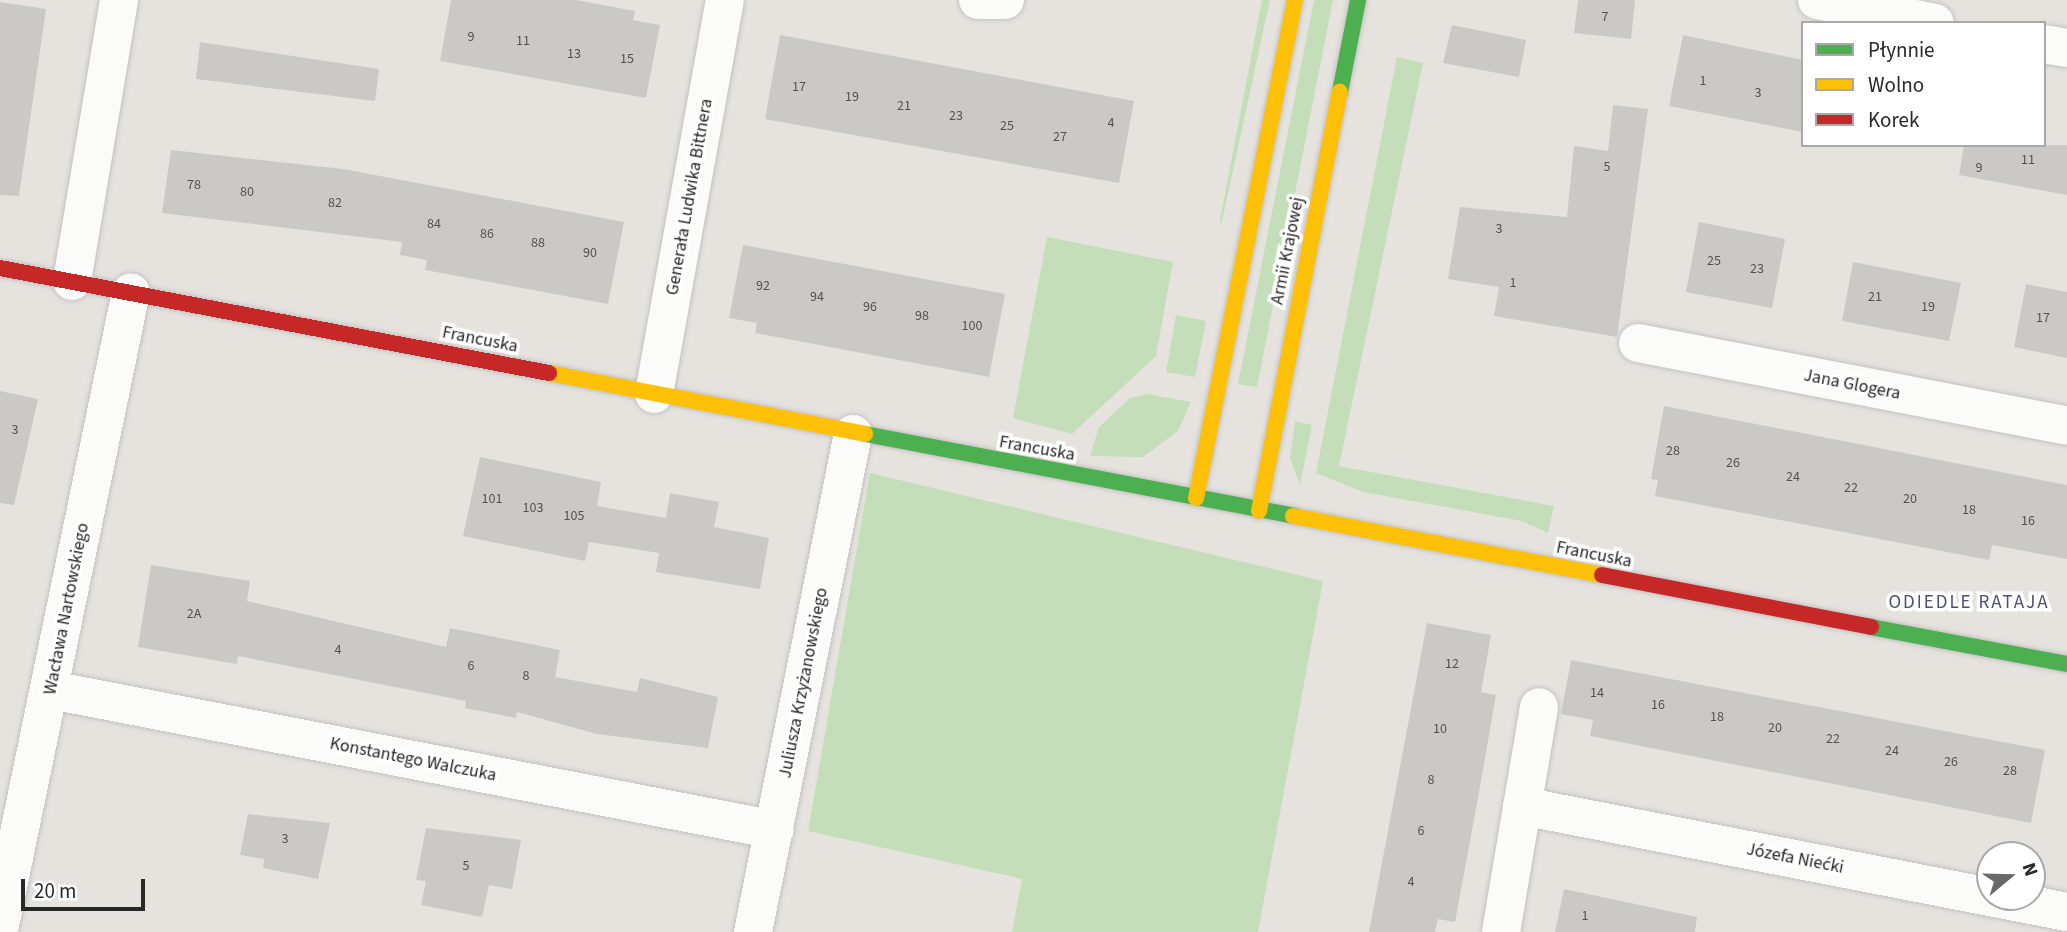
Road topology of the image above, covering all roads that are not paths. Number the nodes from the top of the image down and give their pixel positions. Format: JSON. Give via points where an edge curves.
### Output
{"nodes":[{"id":1,"x":119,"y":0,"type":"edge"},
{"id":2,"x":725,"y":0,"type":"edge"},
{"id":3,"x":1295,"y":0,"type":"edge"},
{"id":4,"x":1357,"y":0,"type":"edge"},
{"id":5,"x":1816,"y":0,"type":"edge"},
{"id":6,"x":1925,"y":21,"type":"edge"},
{"id":7,"x":2046,"y":44,"type":"edge"},
{"id":8,"x":2067,"y":48,"type":"edge"},
{"id":9,"x":0,"y":268,"type":"edge"},
{"id":10,"x":72,"y":281,"type":"junction"},
{"id":11,"x":131,"y":292,"type":"junction"},
{"id":12,"x":1638,"y":343,"type":"dead end"},
{"id":13,"x":654,"y":394,"type":"junction"},
{"id":14,"x":2067,"y":426,"type":"edge"},
{"id":15,"x":853,"y":435,"type":"junction"},
{"id":16,"x":1196,"y":498,"type":"junction"},
{"id":17,"x":1259,"y":511,"type":"junction"},
{"id":18,"x":2067,"y":664,"type":"edge"},
{"id":19,"x":51,"y":690,"type":"junction"},
{"id":20,"x":1539,"y":707,"type":"dead end"},
{"id":21,"x":1522,"y":806,"type":"junction"},
{"id":22,"x":775,"y":830,"type":"junction"},
{"id":23,"x":2067,"y":912,"type":"edge"},
{"id":24,"x":0,"y":925,"type":"edge"},
{"id":25,"x":753,"y":932,"type":"edge"},
{"id":26,"x":1501,"y":932,"type":"edge"}],
"edges":[{"from":1,"to":10,"type":"street"},
{"from":2,"to":13,"type":"street","name":"Generała Ludwika Bittnera"},
{"from":3,"to":16,"type":"street"},
{"from":4,"to":17,"type":"street","name":"Armii Krajowej"},
{"from":5,"to":6,"type":"street"},
{"from":7,"to":8,"type":"street"},
{"from":9,"to":10,"type":"street","name":"Francuska"},
{"from":10,"to":11,"type":"street","name":"Francuska"},
{"from":11,"to":13,"type":"street","name":"Francuska"},
{"from":11,"to":19,"type":"street","name":"Wacława Nartowskiego"},
{"from":12,"to":14,"type":"street","name":"Jana Glogera"},
{"from":13,"to":15,"type":"street","name":"Francuska"},
{"from":15,"to":16,"type":"street","name":"Francuska"},
{"from":15,"to":22,"type":"street","name":"Juliusza Krzyżanowskiego"},
{"from":16,"to":17,"type":"street","name":"Francuska"},
{"from":17,"to":18,"type":"street","name":"Francuska"},
{"from":19,"to":22,"type":"street","name":"Konstantego Walczuka"},
{"from":19,"to":24,"type":"street","name":"Wacława Nartowskiego"},
{"from":20,"to":21,"type":"street"},
{"from":21,"to":23,"type":"street","name":"Józefa Niećki"},
{"from":21,"to":26,"type":"street"},
{"from":22,"to":25,"type":"street","name":"Juliusza Krzyżanowskiego"}]}
